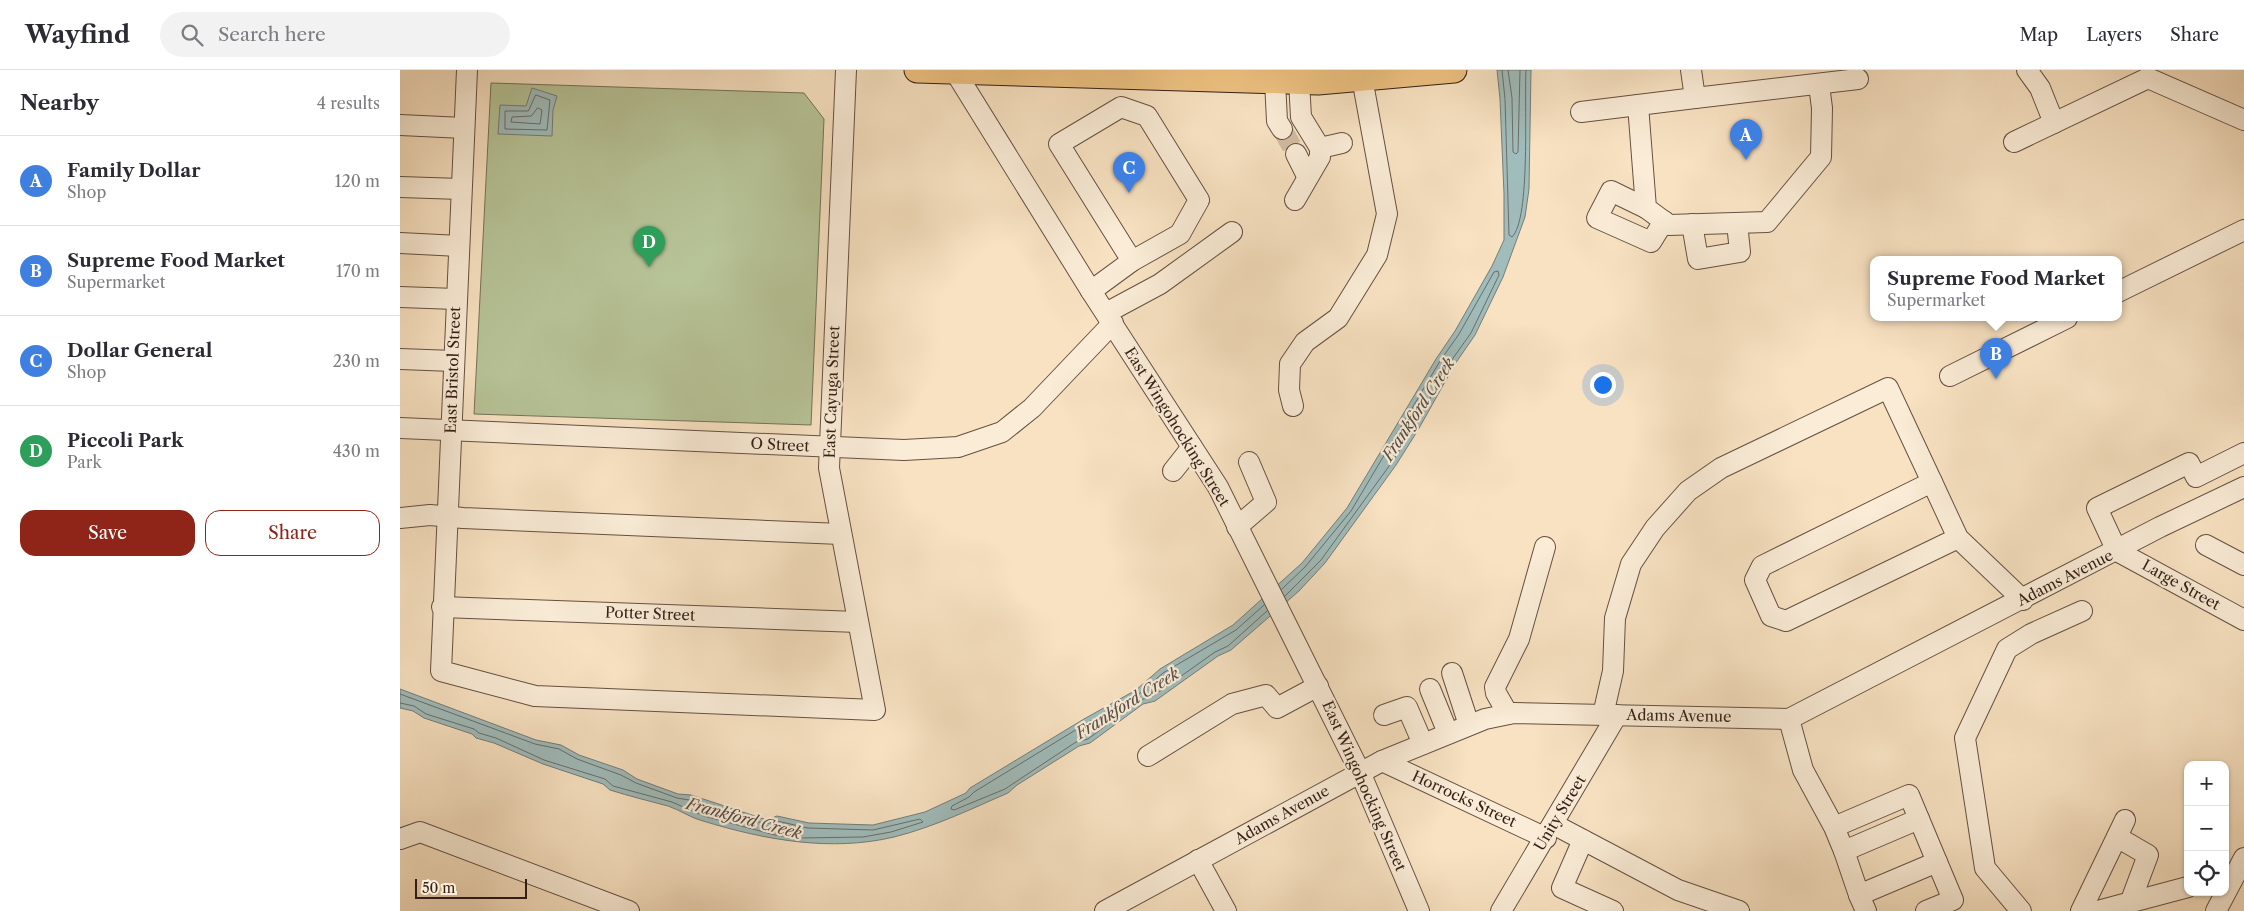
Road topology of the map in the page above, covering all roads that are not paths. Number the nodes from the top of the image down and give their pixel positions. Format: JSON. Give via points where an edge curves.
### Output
{"nodes":[{"id":1,"x":467,"y":70,"type":"edge"},
{"id":2,"x":846,"y":70,"type":"edge"},
{"id":3,"x":917,"y":70,"type":"edge"},
{"id":4,"x":1454,"y":70,"type":"edge"},
{"id":5,"x":1691,"y":70,"type":"edge"},
{"id":6,"x":2027,"y":70,"type":"edge"},
{"id":7,"x":954,"y":71,"type":"edge"},
{"id":8,"x":1122,"y":76,"type":"junction"},
{"id":9,"x":1362,"y":78,"type":"junction"},
{"id":10,"x":1858,"y":79,"type":"dead end"},
{"id":11,"x":2040,"y":79,"type":"edge"},
{"id":12,"x":1287,"y":81,"type":"junction"},
{"id":13,"x":1818,"y":85,"type":"junction"},
{"id":14,"x":1695,"y":98,"type":"junction"},
{"id":15,"x":1638,"y":105,"type":"junction"},
{"id":16,"x":1121,"y":107,"type":"junction"},
{"id":17,"x":1581,"y":112,"type":"dead end"},
{"id":18,"x":2244,"y":120,"type":"edge"},
{"id":19,"x":2054,"y":123,"type":"junction"},
{"id":20,"x":400,"y":125,"type":"edge"},
{"id":21,"x":464,"y":128,"type":"junction"},
{"id":22,"x":1282,"y":129,"type":"tunnel mouth"},
{"id":23,"x":2014,"y":142,"type":"dead end"},
{"id":24,"x":1342,"y":143,"type":"dead end"},
{"id":25,"x":1320,"y":148,"type":"junction"},
{"id":26,"x":1296,"y":154,"type":"tunnel mouth"},
{"id":27,"x":1308,"y":176,"type":"junction"},
{"id":28,"x":400,"y":187,"type":"edge"},
{"id":29,"x":462,"y":189,"type":"junction"},
{"id":30,"x":1295,"y":200,"type":"dead end"},
{"id":31,"x":1646,"y":208,"type":"junction"},
{"id":32,"x":1664,"y":221,"type":"junction"},
{"id":33,"x":1737,"y":223,"type":"junction"},
{"id":34,"x":1692,"y":224,"type":"junction"},
{"id":35,"x":2244,"y":230,"type":"edge"},
{"id":36,"x":1232,"y":232,"type":"dead end"},
{"id":37,"x":400,"y":243,"type":"edge"},
{"id":38,"x":459,"y":246,"type":"junction"},
{"id":39,"x":1132,"y":261,"type":"junction"},
{"id":40,"x":1092,"y":290,"type":"junction"},
{"id":41,"x":2122,"y":290,"type":"edge"},
{"id":42,"x":400,"y":297,"type":"edge"},
{"id":43,"x":456,"y":299,"type":"junction"},
{"id":44,"x":1109,"y":318,"type":"junction"},
{"id":45,"x":2061,"y":321,"type":"edge"},
{"id":46,"x":400,"y":359,"type":"edge"},
{"id":47,"x":453,"y":361,"type":"junction"},
{"id":48,"x":1950,"y":376,"type":"dead end"},
{"id":49,"x":1293,"y":406,"type":"dead end"},
{"id":50,"x":400,"y":428,"type":"edge"},
{"id":51,"x":451,"y":430,"type":"junction"},
{"id":52,"x":829,"y":447,"type":"junction"},
{"id":53,"x":1192,"y":447,"type":"junction"},
{"id":54,"x":2244,"y":453,"type":"edge"},
{"id":55,"x":1249,"y":462,"type":"dead end"},
{"id":56,"x":1173,"y":472,"type":"dead end"},
{"id":57,"x":1932,"y":482,"type":"junction"},
{"id":58,"x":2244,"y":487,"type":"edge"},
{"id":59,"x":446,"y":517,"type":"junction"},
{"id":60,"x":400,"y":518,"type":"edge"},
{"id":61,"x":1237,"y":527,"type":"junction"},
{"id":62,"x":841,"y":534,"type":"junction"},
{"id":63,"x":1958,"y":538,"type":"junction"},
{"id":64,"x":2206,"y":545,"type":"dead end"},
{"id":65,"x":1545,"y":547,"type":"dead end"},
{"id":66,"x":2118,"y":551,"type":"junction"},
{"id":67,"x":2244,"y":565,"type":"edge"},
{"id":68,"x":2018,"y":602,"type":"junction"},
{"id":69,"x":442,"y":606,"type":"junction"},
{"id":70,"x":2082,"y":611,"type":"dead end"},
{"id":71,"x":2244,"y":620,"type":"edge"},
{"id":72,"x":858,"y":622,"type":"junction"},
{"id":73,"x":2031,"y":634,"type":"junction"},
{"id":74,"x":1452,"y":674,"type":"dead end"},
{"id":75,"x":1318,"y":686,"type":"junction"},
{"id":76,"x":1430,"y":689,"type":"dead end"},
{"id":77,"x":875,"y":710,"type":"joint"},
{"id":78,"x":1508,"y":714,"type":"junction"},
{"id":79,"x":1384,"y":715,"type":"dead end"},
{"id":80,"x":1610,"y":715,"type":"junction"},
{"id":81,"x":1789,"y":719,"type":"junction"},
{"id":82,"x":1469,"y":725,"type":"junction"},
{"id":83,"x":1448,"y":733,"type":"junction"},
{"id":84,"x":1423,"y":744,"type":"junction"},
{"id":85,"x":1148,"y":756,"type":"dead end"},
{"id":86,"x":1382,"y":760,"type":"junction"},
{"id":87,"x":1360,"y":772,"type":"junction"},
{"id":88,"x":1919,"y":819,"type":"junction"},
{"id":89,"x":1834,"y":826,"type":"junction"},
{"id":90,"x":1549,"y":831,"type":"junction"},
{"id":91,"x":400,"y":839,"type":"edge"},
{"id":92,"x":1583,"y":840,"type":"junction"},
{"id":93,"x":1844,"y":850,"type":"junction"},
{"id":94,"x":2244,"y":858,"type":"edge"},
{"id":95,"x":1198,"y":860,"type":"junction"},
{"id":96,"x":1937,"y":862,"type":"junction"},
{"id":97,"x":2184,"y":888,"type":"edge"},
{"id":98,"x":1863,"y":903,"type":"edge"},
{"id":99,"x":2130,"y":903,"type":"junction"},
{"id":100,"x":629,"y":911,"type":"edge"},
{"id":101,"x":1105,"y":911,"type":"edge"},
{"id":102,"x":1226,"y":911,"type":"edge"},
{"id":103,"x":1419,"y":911,"type":"edge"},
{"id":104,"x":1501,"y":911,"type":"edge"},
{"id":105,"x":1613,"y":911,"type":"edge"},
{"id":106,"x":1739,"y":911,"type":"edge"},
{"id":107,"x":1926,"y":911,"type":"edge"},
{"id":108,"x":2021,"y":911,"type":"edge"},
{"id":109,"x":2081,"y":911,"type":"edge"},
{"id":110,"x":2098,"y":911,"type":"edge"},
{"id":111,"x":2216,"y":911,"type":"edge"}],
"edges":[{"from":1,"to":21,"type":"street","name":"East Bristol Street"},
{"from":2,"to":52,"type":"street","name":"East Cayuga Street"},
{"from":3,"to":7,"type":"main road"},
{"from":4,"to":9,"type":"main road"},
{"from":5,"to":14,"type":"street"},
{"from":6,"to":11,"type":"street"},
{"from":7,"to":8,"type":"main road"},
{"from":7,"to":40,"type":"street","name":"East Wingohocking Street"},
{"from":8,"to":12,"type":"main road"},
{"from":8,"to":16,"type":"street"},
{"from":9,"to":12,"type":"main road"},
{"from":9,"to":49,"type":"street","via":[[1386,214],[1377,255],[1338,318],[1305,342],[1290,364],[1289,390]]},
{"from":10,"to":13,"type":"street"},
{"from":11,"to":19,"type":"street"},
{"from":12,"to":22,"type":"street","via":[[1277,121]]},
{"from":12,"to":25,"type":"street","via":[[1301,117]]},
{"from":13,"to":14,"type":"street"},
{"from":13,"to":33,"type":"street","via":[[1822,108],[1821,157],[1767,222]]},
{"from":14,"to":15,"type":"street"},
{"from":15,"to":17,"type":"street"},
{"from":15,"to":31,"type":"street"},
{"from":16,"to":39,"type":"street","via":[[1059,144]]},
{"from":16,"to":39,"type":"street","via":[[1147,116],[1199,200],[1180,234]]},
{"from":18,"to":19,"type":"street","via":[[2148,78]]},
{"from":19,"to":23,"type":"street"},
{"from":20,"to":21,"type":"street"},
{"from":21,"to":29,"type":"street","name":"East Bristol Street"},
{"from":24,"to":25,"type":"street"},
{"from":25,"to":27,"type":"street","via":[[1320,157]]},
{"from":26,"to":27,"type":"street"},
{"from":27,"to":30,"type":"street"},
{"from":28,"to":29,"type":"street"},
{"from":29,"to":38,"type":"street","name":"East Bristol Street"},
{"from":31,"to":32,"type":"street"},
{"from":31,"to":32,"type":"street","via":[[1611,191],[1597,218],[1651,242]]},
{"from":32,"to":34,"type":"street","via":[[1669,225]]},
{"from":33,"to":34,"type":"street"},
{"from":33,"to":34,"type":"street","via":[[1740,252],[1698,259]]},
{"from":35,"to":41,"type":"street"},
{"from":36,"to":44,"type":"street","name":"O Street"},
{"from":37,"to":38,"type":"street"},
{"from":38,"to":43,"type":"street","name":"East Bristol Street"},
{"from":39,"to":40,"type":"street"},
{"from":40,"to":44,"type":"street","name":"East Wingohocking Street"},
{"from":42,"to":43,"type":"street"},
{"from":43,"to":47,"type":"street","name":"East Bristol Street"},
{"from":44,"to":52,"type":"street","name":"O Street","via":[[1032,408],[1002,432],[958,447],[934,450]]},
{"from":44,"to":53,"type":"street","name":"East Wingohocking Street"},
{"from":45,"to":48,"type":"street"},
{"from":46,"to":47,"type":"street"},
{"from":47,"to":51,"type":"street","name":"East Bristol Street"},
{"from":50,"to":51,"type":"street","name":"O Street"},
{"from":51,"to":52,"type":"street","name":"O Street"},
{"from":51,"to":59,"type":"street","name":"East Bristol Street"},
{"from":52,"to":62,"type":"street","name":"East Cayuga Street","via":[[829,468]]},
{"from":53,"to":56,"type":"street"},
{"from":53,"to":61,"type":"street","name":"East Wingohocking Street","via":[[1218,487]]},
{"from":54,"to":66,"type":"street","via":[[2196,477],[2189,463],[2097,508]]},
{"from":55,"to":61,"type":"street","via":[[1266,502]]},
{"from":57,"to":63,"type":"street"},
{"from":57,"to":63,"type":"street","via":[[1762,566],[1755,580],[1771,616],[1786,621]]},
{"from":57,"to":80,"type":"street","name":"Unity Street","via":[[1888,388],[1721,468],[1688,492],[1655,528],[1631,564],[1615,618]]},
{"from":58,"to":66,"type":"street","name":"Adams Avenue"},
{"from":59,"to":60,"type":"street"},
{"from":59,"to":62,"type":"street"},
{"from":59,"to":69,"type":"street","name":"East Bristol Street"},
{"from":61,"to":75,"type":"street","name":"East Wingohocking Street"},
{"from":62,"to":72,"type":"street","name":"East Cayuga Street"},
{"from":63,"to":68,"type":"street"},
{"from":64,"to":67,"type":"street"},
{"from":65,"to":78,"type":"street","via":[[1519,639],[1495,687]]},
{"from":66,"to":68,"type":"street","name":"Adams Avenue"},
{"from":66,"to":71,"type":"street","name":"Large Street"},
{"from":68,"to":73,"type":"street"},
{"from":68,"to":81,"type":"street","name":"Adams Avenue"},
{"from":69,"to":72,"type":"street","name":"Potter Street"},
{"from":69,"to":77,"type":"street","name":"East Bristol Street","via":[[440,671],[535,696]]},
{"from":70,"to":73,"type":"street"},
{"from":72,"to":77,"type":"street","name":"East Cayuga Street"},
{"from":73,"to":108,"type":"street","via":[[2008,649],[1964,738],[1985,868]]},
{"from":74,"to":82,"type":"street"},
{"from":75,"to":85,"type":"street","via":[[1277,708],[1266,695],[1232,704]]},
{"from":75,"to":87,"type":"street","name":"East Wingohocking Street"},
{"from":76,"to":83,"type":"street"},
{"from":78,"to":80,"type":"street","name":"Adams Avenue"},
{"from":78,"to":82,"type":"street","name":"Adams Avenue"},
{"from":79,"to":84,"type":"street","via":[[1407,707]]},
{"from":80,"to":81,"type":"street","name":"Adams Avenue"},
{"from":80,"to":90,"type":"street","name":"Unity Street"},
{"from":81,"to":89,"type":"street","via":[[1803,770]]},
{"from":82,"to":83,"type":"street","name":"Adams Avenue"},
{"from":83,"to":84,"type":"street","name":"Adams Avenue"},
{"from":84,"to":86,"type":"street","name":"Adams Avenue"},
{"from":86,"to":87,"type":"street","name":"Adams Avenue"},
{"from":86,"to":90,"type":"street","name":"Horrocks Street"},
{"from":87,"to":95,"type":"street","name":"Adams Avenue"},
{"from":87,"to":103,"type":"street","name":"East Wingohocking Street"},
{"from":88,"to":89,"type":"street","via":[[1909,795]]},
{"from":88,"to":93,"type":"street"},
{"from":88,"to":96,"type":"street"},
{"from":89,"to":93,"type":"street"},
{"from":90,"to":92,"type":"street","name":"Horrocks Street"},
{"from":90,"to":104,"type":"street","name":"Unity Street"},
{"from":91,"to":100,"type":"street","via":[[420,832]]},
{"from":92,"to":105,"type":"street","via":[[1562,888]]},
{"from":92,"to":106,"type":"street","name":"Horrocks Street","via":[[1678,890]]},
{"from":93,"to":98,"type":"street"},
{"from":94,"to":111,"type":"street"},
{"from":95,"to":101,"type":"street","name":"Adams Avenue"},
{"from":95,"to":102,"type":"street"},
{"from":96,"to":98,"type":"street"},
{"from":96,"to":107,"type":"street","via":[[1953,900]]},
{"from":97,"to":99,"type":"street"},
{"from":99,"to":109,"type":"street","via":[[2148,855],[2121,829]]},
{"from":99,"to":110,"type":"street"}]}
